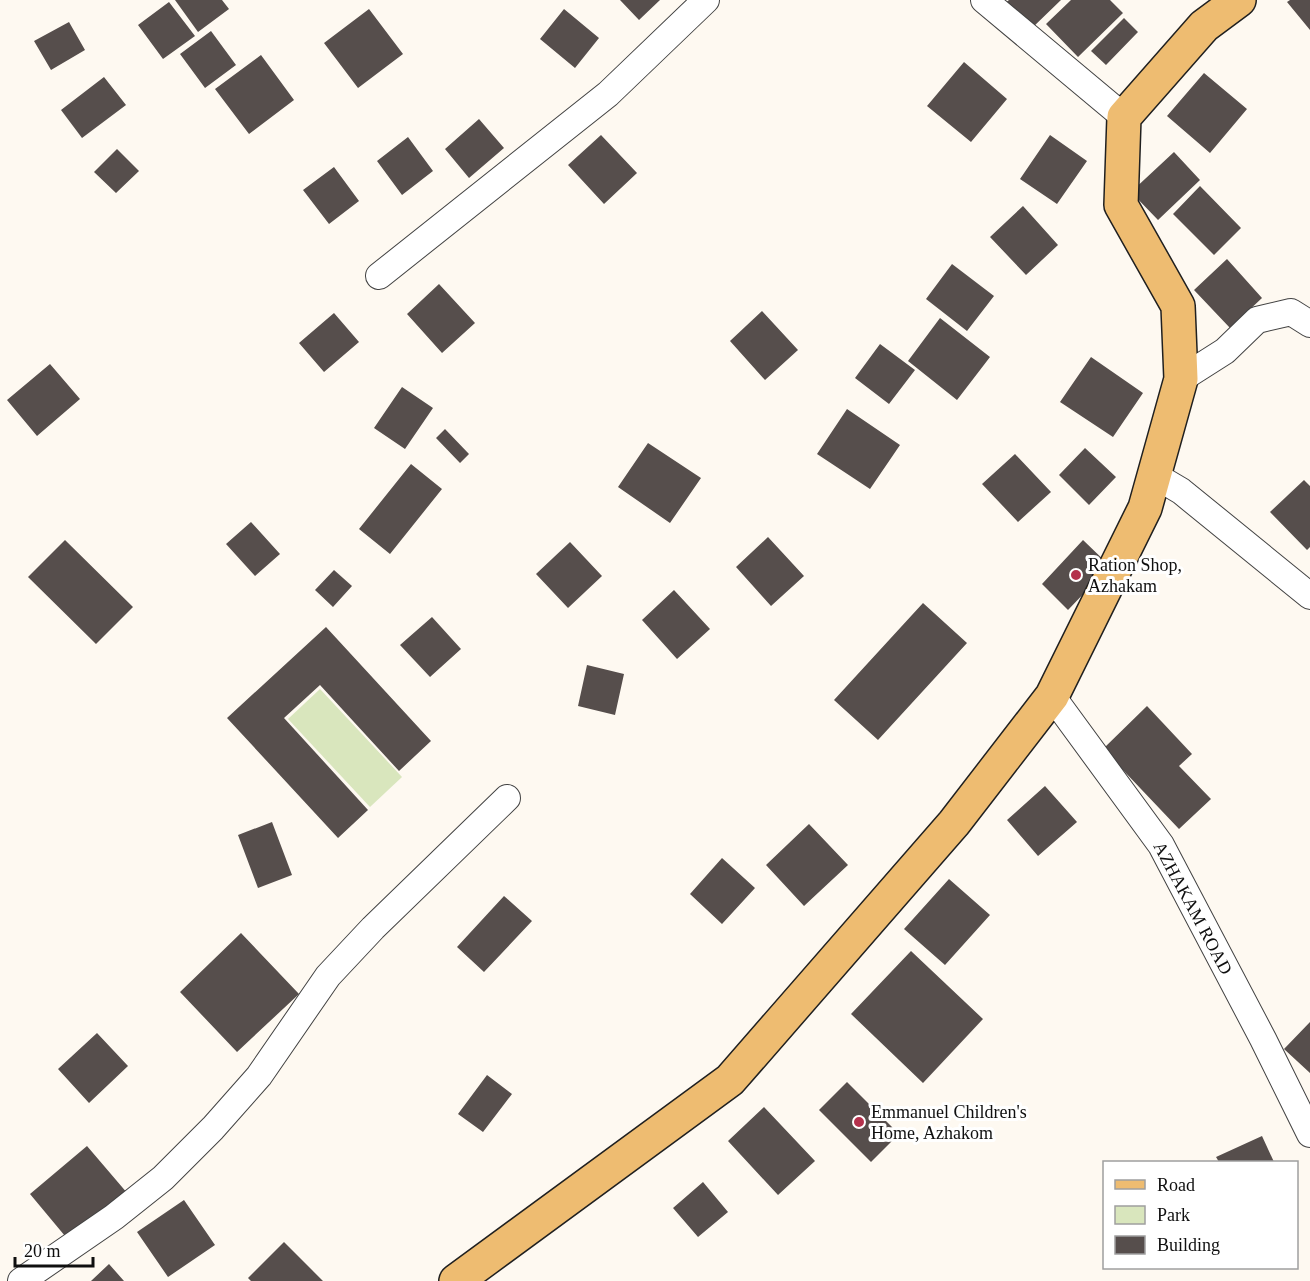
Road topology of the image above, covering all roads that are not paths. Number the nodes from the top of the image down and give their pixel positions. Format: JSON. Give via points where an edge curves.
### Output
{"nodes":[{"id":1,"x":706,"y":0,"type":"edge"},
{"id":2,"x":984,"y":0,"type":"edge"},
{"id":3,"x":1239,"y":0,"type":"edge"},
{"id":4,"x":1124,"y":117,"type":"junction"},
{"id":5,"x":379,"y":276,"type":"dead end"},
{"id":6,"x":1310,"y":324,"type":"edge"},
{"id":7,"x":1181,"y":379,"type":"junction"},
{"id":8,"x":1154,"y":476,"type":"junction"},
{"id":9,"x":1310,"y":596,"type":"edge"},
{"id":10,"x":1052,"y":696,"type":"junction"},
{"id":11,"x":507,"y":798,"type":"dead end"},
{"id":12,"x":1310,"y":1134,"type":"edge"},
{"id":13,"x":21,"y":1281,"type":"edge"},
{"id":14,"x":456,"y":1281,"type":"edge"}],
"edges":[{"from":1,"to":5,"type":"street","via":[[608,94]]},
{"from":2,"to":4,"type":"street"},
{"from":3,"to":4,"type":"main road","via":[[1204,26]]},
{"from":4,"to":7,"type":"main road","via":[[1121,205],[1178,306]]},
{"from":6,"to":7,"type":"street","via":[[1291,312],[1257,320],[1226,351]]},
{"from":7,"to":8,"type":"main road"},
{"from":8,"to":9,"type":"street","via":[[1181,491]]},
{"from":8,"to":10,"type":"main road","via":[[1145,508]]},
{"from":10,"to":12,"type":"street","name":"AZHAKAM ROAD","via":[[1161,845]]},
{"from":10,"to":14,"type":"main road","via":[[954,823],[730,1080]]},
{"from":11,"to":13,"type":"street","via":[[328,976],[259,1076],[163,1178]]}]}
